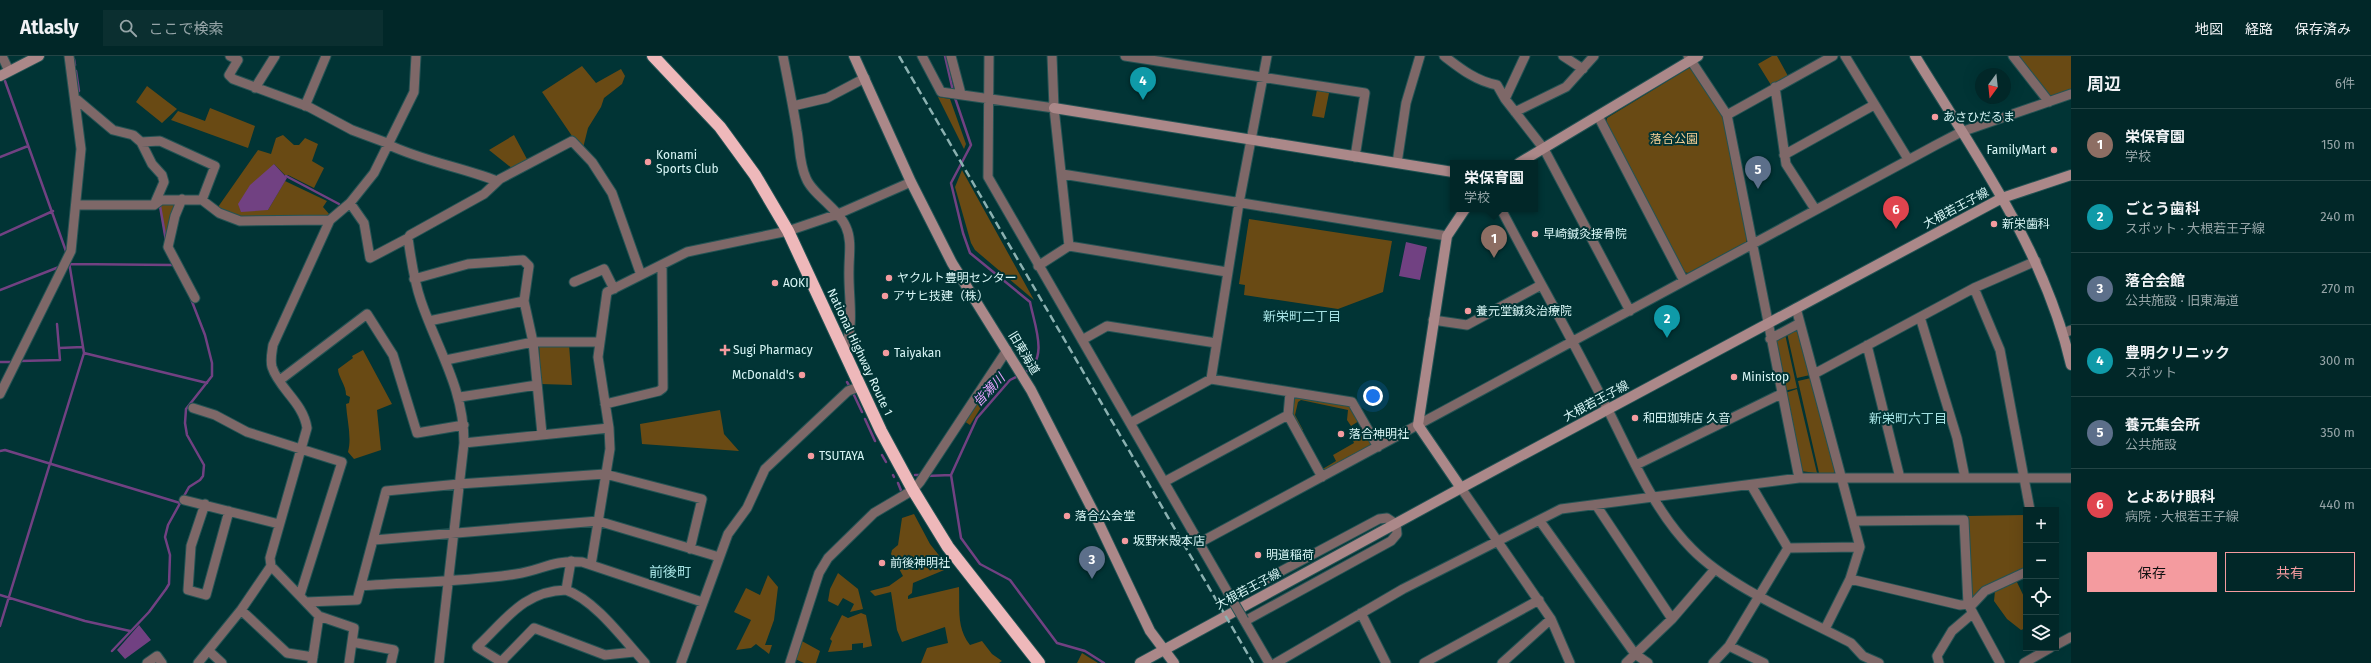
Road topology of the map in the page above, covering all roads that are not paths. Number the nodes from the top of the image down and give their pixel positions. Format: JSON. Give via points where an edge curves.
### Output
{"nodes":[{"id":1,"x":2,"y":56,"type":"edge"},
{"id":2,"x":39,"y":56,"type":"edge"},
{"id":3,"x":69,"y":56,"type":"edge"},
{"id":4,"x":230,"y":56,"type":"edge"},
{"id":5,"x":275,"y":56,"type":"edge"},
{"id":6,"x":326,"y":56,"type":"edge"},
{"id":7,"x":416,"y":56,"type":"edge"},
{"id":8,"x":654,"y":56,"type":"edge"},
{"id":9,"x":783,"y":56,"type":"edge"},
{"id":10,"x":854,"y":56,"type":"edge"},
{"id":11,"x":951,"y":56,"type":"edge"},
{"id":12,"x":989,"y":56,"type":"edge"},
{"id":13,"x":1052,"y":56,"type":"edge"},
{"id":14,"x":1128,"y":56,"type":"edge"},
{"id":15,"x":1267,"y":56,"type":"edge"},
{"id":16,"x":1420,"y":56,"type":"edge"},
{"id":17,"x":1444,"y":56,"type":"edge"},
{"id":18,"x":1525,"y":56,"type":"edge"},
{"id":19,"x":1563,"y":56,"type":"edge"},
{"id":20,"x":1594,"y":56,"type":"edge"},
{"id":21,"x":1833,"y":56,"type":"edge"},
{"id":22,"x":1846,"y":56,"type":"edge"},
{"id":23,"x":1915,"y":56,"type":"edge"},
{"id":24,"x":2013,"y":56,"type":"edge"},
{"id":25,"x":1693,"y":57,"type":"edge"},
{"id":26,"x":925,"y":58,"type":"edge"},
{"id":27,"x":1583,"y":69,"type":"junction"},
{"id":28,"x":4,"y":73,"type":"edge"},
{"id":29,"x":865,"y":78,"type":"junction"},
{"id":30,"x":1263,"y":78,"type":"junction"},
{"id":31,"x":1775,"y":87,"type":"junction"},
{"id":32,"x":255,"y":88,"type":"junction"},
{"id":33,"x":960,"y":94,"type":"junction"},
{"id":34,"x":2071,"y":94,"type":"edge"},
{"id":35,"x":75,"y":98,"type":"junction"},
{"id":36,"x":989,"y":99,"type":"junction"},
{"id":37,"x":1505,"y":99,"type":"junction"},
{"id":38,"x":2049,"y":102,"type":"junction"},
{"id":39,"x":1874,"y":105,"type":"junction"},
{"id":40,"x":305,"y":106,"type":"junction"},
{"id":41,"x":793,"y":106,"type":"junction"},
{"id":42,"x":1054,"y":108,"type":"junction"},
{"id":43,"x":1515,"y":112,"type":"junction"},
{"id":44,"x":1727,"y":114,"type":"junction"},
{"id":45,"x":1598,"y":116,"type":"junction"},
{"id":46,"x":1961,"y":132,"type":"junction"},
{"id":47,"x":1251,"y":140,"type":"junction"},
{"id":48,"x":142,"y":142,"type":"junction"},
{"id":49,"x":387,"y":143,"type":"junction"},
{"id":50,"x":1544,"y":148,"type":"junction"},
{"id":51,"x":1784,"y":155,"type":"junction"},
{"id":52,"x":1355,"y":157,"type":"junction"},
{"id":53,"x":1908,"y":159,"type":"junction"},
{"id":54,"x":1524,"y":160,"type":"edge"},
{"id":55,"x":1397,"y":163,"type":"junction"},
{"id":56,"x":1450,"y":172,"type":"edge"},
{"id":57,"x":1062,"y":174,"type":"junction"},
{"id":58,"x":2071,"y":174,"type":"edge"},
{"id":59,"x":497,"y":181,"type":"junction"},
{"id":60,"x":911,"y":182,"type":"junction"},
{"id":61,"x":2002,"y":198,"type":"junction"},
{"id":62,"x":182,"y":200,"type":"junction"},
{"id":63,"x":202,"y":200,"type":"junction"},
{"id":64,"x":350,"y":203,"type":"junction"},
{"id":65,"x":1239,"y":203,"type":"junction"},
{"id":66,"x":76,"y":205,"type":"junction"},
{"id":67,"x":154,"y":205,"type":"junction"},
{"id":68,"x":1815,"y":209,"type":"junction"},
{"id":69,"x":1463,"y":212,"type":"edge"},
{"id":70,"x":1503,"y":212,"type":"edge"},
{"id":71,"x":838,"y":214,"type":"junction"},
{"id":72,"x":330,"y":220,"type":"junction"},
{"id":73,"x":788,"y":231,"type":"junction"},
{"id":74,"x":1447,"y":236,"type":"junction"},
{"id":75,"x":408,"y":238,"type":"junction"},
{"id":76,"x":1752,"y":245,"type":"junction"},
{"id":77,"x":1069,"y":246,"type":"junction"},
{"id":78,"x":2036,"y":260,"type":"junction"},
{"id":79,"x":662,"y":265,"type":"junction"},
{"id":80,"x":1038,"y":266,"type":"junction"},
{"id":81,"x":1227,"y":272,"type":"junction"},
{"id":82,"x":641,"y":274,"type":"junction"},
{"id":83,"x":414,"y":279,"type":"junction"},
{"id":84,"x":1684,"y":281,"type":"junction"},
{"id":85,"x":574,"y":282,"type":"dead end"},
{"id":86,"x":1541,"y":285,"type":"junction"},
{"id":87,"x":1974,"y":288,"type":"junction"},
{"id":88,"x":614,"y":289,"type":"junction"},
{"id":89,"x":195,"y":298,"type":"dead end"},
{"id":90,"x":524,"y":301,"type":"junction"},
{"id":91,"x":1796,"y":308,"type":"junction"},
{"id":92,"x":1630,"y":311,"type":"junction"},
{"id":93,"x":1920,"y":317,"type":"junction"},
{"id":94,"x":1433,"y":320,"type":"junction"},
{"id":95,"x":429,"y":321,"type":"junction"},
{"id":96,"x":1800,"y":323,"type":"junction"},
{"id":97,"x":1767,"y":324,"type":"junction"},
{"id":98,"x":2067,"y":331,"type":"edge"},
{"id":99,"x":1770,"y":339,"type":"junction"},
{"id":100,"x":1082,"y":340,"type":"junction"},
{"id":101,"x":533,"y":342,"type":"junction"},
{"id":102,"x":599,"y":342,"type":"junction"},
{"id":103,"x":1573,"y":342,"type":"junction"},
{"id":104,"x":1216,"y":343,"type":"junction"},
{"id":105,"x":1867,"y":345,"type":"junction"},
{"id":106,"x":845,"y":350,"type":"junction"},
{"id":107,"x":1007,"y":350,"type":"junction"},
{"id":108,"x":446,"y":360,"type":"junction"},
{"id":109,"x":2071,"y":365,"type":"edge"},
{"id":110,"x":1814,"y":374,"type":"junction"},
{"id":111,"x":1211,"y":379,"type":"junction"},
{"id":112,"x":280,"y":380,"type":"junction"},
{"id":113,"x":537,"y":385,"type":"junction"},
{"id":114,"x":861,"y":386,"type":"junction"},
{"id":115,"x":1290,"y":393,"type":"junction"},
{"id":116,"x":0,"y":394,"type":"edge"},
{"id":117,"x":1781,"y":394,"type":"junction"},
{"id":118,"x":460,"y":397,"type":"junction"},
{"id":119,"x":605,"y":404,"type":"junction"},
{"id":120,"x":193,"y":408,"type":"dead end"},
{"id":121,"x":1608,"y":410,"type":"junction"},
{"id":122,"x":1288,"y":415,"type":"junction"},
{"id":123,"x":1130,"y":423,"type":"junction"},
{"id":124,"x":464,"y":425,"type":"junction"},
{"id":125,"x":1418,"y":425,"type":"junction"},
{"id":126,"x":609,"y":428,"type":"junction"},
{"id":127,"x":542,"y":434,"type":"junction"},
{"id":128,"x":464,"y":443,"type":"junction"},
{"id":129,"x":1378,"y":447,"type":"junction"},
{"id":130,"x":302,"y":449,"type":"junction"},
{"id":131,"x":1636,"y":465,"type":"junction"},
{"id":132,"x":605,"y":474,"type":"junction"},
{"id":133,"x":1322,"y":477,"type":"junction"},
{"id":134,"x":1799,"y":478,"type":"junction"},
{"id":135,"x":1900,"y":478,"type":"junction"},
{"id":136,"x":1965,"y":478,"type":"junction"},
{"id":137,"x":2024,"y":478,"type":"junction"},
{"id":138,"x":2071,"y":478,"type":"edge"},
{"id":139,"x":1842,"y":480,"type":"junction"},
{"id":140,"x":1164,"y":482,"type":"junction"},
{"id":141,"x":459,"y":484,"type":"junction"},
{"id":142,"x":1751,"y":485,"type":"junction"},
{"id":143,"x":917,"y":486,"type":"junction"},
{"id":144,"x":1461,"y":488,"type":"junction"},
{"id":145,"x":1654,"y":497,"type":"junction"},
{"id":146,"x":184,"y":500,"type":"dead end"},
{"id":147,"x":205,"y":504,"type":"junction"},
{"id":148,"x":1596,"y":505,"type":"junction"},
{"id":149,"x":2029,"y":507,"type":"edge"},
{"id":150,"x":230,"y":510,"type":"junction"},
{"id":151,"x":598,"y":521,"type":"junction"},
{"id":152,"x":1540,"y":521,"type":"junction"},
{"id":153,"x":1853,"y":521,"type":"junction"},
{"id":154,"x":279,"y":524,"type":"junction"},
{"id":155,"x":1396,"y":524,"type":"junction"},
{"id":156,"x":454,"y":532,"type":"junction"},
{"id":157,"x":374,"y":540,"type":"junction"},
{"id":158,"x":1498,"y":541,"type":"junction"},
{"id":159,"x":1199,"y":543,"type":"junction"},
{"id":160,"x":1860,"y":547,"type":"junction"},
{"id":161,"x":1788,"y":548,"type":"junction"},
{"id":162,"x":690,"y":549,"type":"junction"},
{"id":163,"x":719,"y":557,"type":"junction"},
{"id":164,"x":571,"y":561,"type":"junction"},
{"id":165,"x":271,"y":566,"type":"junction"},
{"id":166,"x":591,"y":566,"type":"junction"},
{"id":167,"x":1715,"y":569,"type":"junction"},
{"id":168,"x":2023,"y":573,"type":"edge"},
{"id":169,"x":1850,"y":579,"type":"junction"},
{"id":170,"x":447,"y":580,"type":"junction"},
{"id":171,"x":361,"y":586,"type":"junction"},
{"id":172,"x":566,"y":590,"type":"junction"},
{"id":173,"x":1760,"y":595,"type":"junction"},
{"id":174,"x":303,"y":598,"type":"junction"},
{"id":175,"x":1231,"y":598,"type":"junction"},
{"id":176,"x":1538,"y":600,"type":"junction"},
{"id":177,"x":702,"y":602,"type":"junction"},
{"id":178,"x":1970,"y":608,"type":"junction"},
{"id":179,"x":241,"y":610,"type":"junction"},
{"id":180,"x":1361,"y":614,"type":"junction"},
{"id":181,"x":319,"y":616,"type":"junction"},
{"id":182,"x":1551,"y":619,"type":"junction"},
{"id":183,"x":1672,"y":619,"type":"junction"},
{"id":184,"x":1245,"y":620,"type":"junction"},
{"id":185,"x":1825,"y":629,"type":"junction"},
{"id":186,"x":2071,"y":637,"type":"edge"},
{"id":187,"x":352,"y":642,"type":"junction"},
{"id":188,"x":2059,"y":643,"type":"edge"},
{"id":189,"x":1729,"y":646,"type":"junction"},
{"id":190,"x":1164,"y":650,"type":"junction"},
{"id":191,"x":209,"y":651,"type":"junction"},
{"id":192,"x":2045,"y":651,"type":"edge"},
{"id":193,"x":634,"y":652,"type":"junction"},
{"id":194,"x":1635,"y":654,"type":"junction"},
{"id":195,"x":1440,"y":659,"type":"edge"},
{"id":196,"x":312,"y":660,"type":"edge"},
{"id":197,"x":147,"y":663,"type":"edge"},
{"id":198,"x":162,"y":663,"type":"edge"},
{"id":199,"x":198,"y":663,"type":"edge"},
{"id":200,"x":222,"y":663,"type":"edge"},
{"id":201,"x":349,"y":663,"type":"edge"},
{"id":202,"x":391,"y":663,"type":"edge"},
{"id":203,"x":439,"y":663,"type":"edge"},
{"id":204,"x":502,"y":663,"type":"edge"},
{"id":205,"x":645,"y":663,"type":"edge"},
{"id":206,"x":681,"y":663,"type":"edge"},
{"id":207,"x":790,"y":663,"type":"edge"},
{"id":208,"x":1039,"y":663,"type":"edge"},
{"id":209,"x":1140,"y":663,"type":"edge"},
{"id":210,"x":1174,"y":663,"type":"edge"},
{"id":211,"x":1269,"y":663,"type":"edge"},
{"id":212,"x":1276,"y":663,"type":"edge"},
{"id":213,"x":1386,"y":663,"type":"edge"},
{"id":214,"x":1424,"y":663,"type":"edge"},
{"id":215,"x":1502,"y":663,"type":"edge"},
{"id":216,"x":1570,"y":663,"type":"edge"},
{"id":217,"x":1626,"y":663,"type":"edge"},
{"id":218,"x":1648,"y":663,"type":"edge"},
{"id":219,"x":1713,"y":663,"type":"edge"},
{"id":220,"x":1764,"y":663,"type":"edge"},
{"id":221,"x":1879,"y":663,"type":"edge"},
{"id":222,"x":1939,"y":663,"type":"edge"},
{"id":223,"x":2000,"y":663,"type":"edge"},
{"id":224,"x":2024,"y":663,"type":"edge"}],
"edges":[{"from":1,"to":28,"type":"street"},
{"from":2,"to":28,"type":"street"},
{"from":3,"to":35,"type":"street"},
{"from":4,"to":32,"type":"street","via":[[238,60],[229,75]]},
{"from":5,"to":32,"type":"street"},
{"from":6,"to":40,"type":"street"},
{"from":7,"to":49,"type":"street","via":[[414,92]]},
{"from":8,"to":73,"type":"highway","name":"National Highway Route 1","via":[[720,127],[755,175]]},
{"from":9,"to":41,"type":"street"},
{"from":10,"to":29,"type":"street","name":"旧東海道"},
{"from":11,"to":33,"type":"street"},
{"from":12,"to":36,"type":"street"},
{"from":13,"to":42,"type":"street"},
{"from":14,"to":30,"type":"street"},
{"from":15,"to":30,"type":"street"},
{"from":16,"to":55,"type":"street","via":[[1406,103]]},
{"from":17,"to":37,"type":"street","via":[[1463,71],[1497,86]]},
{"from":18,"to":37,"type":"street"},
{"from":19,"to":27,"type":"street"},
{"from":20,"to":27,"type":"street"},
{"from":21,"to":31,"type":"street"},
{"from":22,"to":39,"type":"street"},
{"from":23,"to":46,"type":"street"},
{"from":24,"to":38,"type":"street"},
{"from":25,"to":44,"type":"street"},
{"from":25,"to":45,"type":"street"},
{"from":26,"to":33,"type":"street","via":[[941,92]]},
{"from":27,"to":43,"type":"street","via":[[1566,87]]},
{"from":29,"to":41,"type":"street","via":[[827,98]]},
{"from":29,"to":60,"type":"street","name":"旧東海道"},
{"from":30,"to":47,"type":"street"},
{"from":30,"to":52,"type":"street","via":[[1365,93]]},
{"from":31,"to":44,"type":"street"},
{"from":31,"to":51,"type":"street"},
{"from":32,"to":40,"type":"street"},
{"from":33,"to":36,"type":"street"},
{"from":34,"to":38,"type":"street"},
{"from":35,"to":48,"type":"street","via":[[113,130],[133,135]]},
{"from":35,"to":66,"type":"street","via":[[80,149]]},
{"from":36,"to":42,"type":"street"},
{"from":36,"to":80,"type":"street","via":[[988,177]]},
{"from":37,"to":43,"type":"street"},
{"from":38,"to":46,"type":"street"},
{"from":39,"to":51,"type":"street"},
{"from":39,"to":53,"type":"street"},
{"from":40,"to":49,"type":"street","via":[[352,130]]},
{"from":41,"to":71,"type":"street","via":[[800,161],[806,180]]},
{"from":42,"to":47,"type":"street"},
{"from":42,"to":57,"type":"street"},
{"from":43,"to":50,"type":"street"},
{"from":44,"to":76,"type":"street"},
{"from":45,"to":50,"type":"street"},
{"from":45,"to":84,"type":"street"},
{"from":46,"to":53,"type":"street"},
{"from":46,"to":61,"type":"street"},
{"from":47,"to":52,"type":"street"},
{"from":47,"to":65,"type":"street"},
{"from":48,"to":63,"type":"street","via":[[160,141],[215,166]]},
{"from":48,"to":67,"type":"street","via":[[164,182]]},
{"from":49,"to":59,"type":"street","via":[[407,154]]},
{"from":49,"to":64,"type":"street","via":[[374,173]]},
{"from":50,"to":54,"type":"street"},
{"from":50,"to":92,"type":"street"},
{"from":51,"to":68,"type":"street","via":[[1786,164]]},
{"from":52,"to":55,"type":"street"},
{"from":53,"to":68,"type":"street"},
{"from":55,"to":56,"type":"street"},
{"from":57,"to":65,"type":"street"},
{"from":57,"to":77,"type":"street"},
{"from":58,"to":61,"type":"street","name":"大根若王子線"},
{"from":59,"to":75,"type":"street","via":[[484,194]]},
{"from":59,"to":82,"type":"street","via":[[572,141],[592,162],[612,193]]},
{"from":60,"to":71,"type":"street"},
{"from":60,"to":107,"type":"street","name":"旧東海道","via":[[952,263]]},
{"from":61,"to":78,"type":"street"},
{"from":61,"to":91,"type":"street","name":"大根若王子線"},
{"from":62,"to":63,"type":"street"},
{"from":62,"to":67,"type":"street","via":[[161,200]]},
{"from":62,"to":89,"type":"street","via":[[165,248]]},
{"from":63,"to":72,"type":"street","via":[[219,213],[240,222]]},
{"from":64,"to":72,"type":"street"},
{"from":64,"to":75,"type":"street","via":[[364,223],[370,258]]},
{"from":65,"to":74,"type":"street"},
{"from":65,"to":81,"type":"street"},
{"from":66,"to":67,"type":"street"},
{"from":66,"to":116,"type":"street","via":[[71,251]]},
{"from":68,"to":76,"type":"street"},
{"from":69,"to":74,"type":"street"},
{"from":70,"to":86,"type":"street"},
{"from":71,"to":73,"type":"street"},
{"from":71,"to":106,"type":"street","via":[[847,228],[850,246],[851,334]]},
{"from":72,"to":112,"type":"street","via":[[273,345],[272,368]]},
{"from":73,"to":79,"type":"street","via":[[687,252]]},
{"from":73,"to":106,"type":"highway","name":"National Highway Route 1"},
{"from":74,"to":94,"type":"street"},
{"from":75,"to":83,"type":"street"},
{"from":76,"to":84,"type":"street"},
{"from":76,"to":97,"type":"street"},
{"from":77,"to":80,"type":"street"},
{"from":77,"to":81,"type":"street"},
{"from":78,"to":87,"type":"street"},
{"from":78,"to":98,"type":"street"},
{"from":79,"to":82,"type":"street"},
{"from":79,"to":119,"type":"street","via":[[663,388]]},
{"from":80,"to":100,"type":"street"},
{"from":81,"to":104,"type":"street"},
{"from":82,"to":88,"type":"street"},
{"from":83,"to":90,"type":"street","via":[[468,264],[523,260],[529,266]]},
{"from":83,"to":95,"type":"street"},
{"from":84,"to":92,"type":"street"},
{"from":85,"to":88,"type":"street","via":[[604,269]]},
{"from":86,"to":94,"type":"street","via":[[1467,325]]},
{"from":86,"to":103,"type":"street"},
{"from":87,"to":93,"type":"street"},
{"from":87,"to":137,"type":"street","via":[[2000,350]]},
{"from":88,"to":102,"type":"street","via":[[607,292]]},
{"from":90,"to":95,"type":"street"},
{"from":90,"to":101,"type":"street"},
{"from":91,"to":96,"type":"street"},
{"from":91,"to":97,"type":"street","name":"大根若王子線"},
{"from":92,"to":103,"type":"street"},
{"from":93,"to":105,"type":"street"},
{"from":93,"to":136,"type":"street","via":[[1957,438]]},
{"from":94,"to":125,"type":"street"},
{"from":95,"to":108,"type":"street"},
{"from":96,"to":99,"type":"street"},
{"from":96,"to":110,"type":"street"},
{"from":97,"to":99,"type":"street"},
{"from":97,"to":121,"type":"street","name":"大根若王子線"},
{"from":98,"to":109,"type":"street"},
{"from":99,"to":117,"type":"street"},
{"from":100,"to":104,"type":"street","via":[[1107,326]]},
{"from":100,"to":123,"type":"street"},
{"from":101,"to":102,"type":"street"},
{"from":101,"to":108,"type":"street"},
{"from":101,"to":113,"type":"street"},
{"from":102,"to":119,"type":"street","via":[[598,357]]},
{"from":103,"to":121,"type":"street"},
{"from":103,"to":125,"type":"street"},
{"from":104,"to":111,"type":"street"},
{"from":105,"to":110,"type":"street"},
{"from":105,"to":135,"type":"street"},
{"from":106,"to":114,"type":"highway","name":"National Highway Route 1"},
{"from":107,"to":143,"type":"street"},
{"from":107,"to":190,"type":"street","name":"旧東海道","via":[[1083,491],[1138,608]]},
{"from":108,"to":118,"type":"street"},
{"from":110,"to":139,"type":"street"},
{"from":111,"to":115,"type":"street"},
{"from":111,"to":123,"type":"street"},
{"from":112,"to":124,"type":"street","via":[[367,314],[393,355],[417,433]]},
{"from":112,"to":130,"type":"street","via":[[305,416],[308,428]]},
{"from":113,"to":118,"type":"street"},
{"from":113,"to":127,"type":"street"},
{"from":114,"to":143,"type":"highway","name":"National Highway Route 1","via":[[881,431]]},
{"from":114,"to":163,"type":"street","via":[[848,391],[765,469],[747,508],[728,534]]},
{"from":115,"to":122,"type":"street"},
{"from":115,"to":129,"type":"street","via":[[1352,402]]},
{"from":117,"to":131,"type":"street"},
{"from":117,"to":134,"type":"street"},
{"from":118,"to":124,"type":"street"},
{"from":119,"to":126,"type":"street"},
{"from":120,"to":130,"type":"street","via":[[215,415],[247,432]]},
{"from":121,"to":131,"type":"street"},
{"from":121,"to":144,"type":"street","name":"大根若王子線"},
{"from":122,"to":133,"type":"street"},
{"from":122,"to":140,"type":"street"},
{"from":123,"to":140,"type":"street"},
{"from":124,"to":128,"type":"street"},
{"from":125,"to":129,"type":"street"},
{"from":125,"to":144,"type":"street"},
{"from":126,"to":127,"type":"street"},
{"from":126,"to":132,"type":"street","via":[[610,449]]},
{"from":127,"to":128,"type":"street"},
{"from":128,"to":141,"type":"street"},
{"from":129,"to":133,"type":"street"},
{"from":130,"to":154,"type":"street"},
{"from":130,"to":174,"type":"street","via":[[342,462]]},
{"from":131,"to":145,"type":"street"},
{"from":132,"to":141,"type":"street"},
{"from":132,"to":151,"type":"street"},
{"from":132,"to":162,"type":"street","via":[[702,498]]},
{"from":133,"to":159,"type":"street"},
{"from":134,"to":139,"type":"street"},
{"from":134,"to":142,"type":"street"},
{"from":135,"to":136,"type":"street"},
{"from":135,"to":139,"type":"street"},
{"from":136,"to":137,"type":"street"},
{"from":137,"to":138,"type":"street"},
{"from":137,"to":149,"type":"street"},
{"from":139,"to":153,"type":"street"},
{"from":140,"to":159,"type":"street"},
{"from":141,"to":156,"type":"street"},
{"from":141,"to":157,"type":"street","via":[[386,492]]},
{"from":142,"to":145,"type":"street"},
{"from":142,"to":161,"type":"street"},
{"from":143,"to":207,"type":"street","via":[[874,513],[828,558],[819,573]]},
{"from":143,"to":208,"type":"highway","name":"National Highway Route 1","via":[[948,546]]},
{"from":144,"to":155,"type":"street","name":"大根若王子線"},
{"from":144,"to":158,"type":"street"},
{"from":145,"to":148,"type":"street"},
{"from":145,"to":167,"type":"street","via":[[1678,534],[1692,550]]},
{"from":146,"to":147,"type":"street"},
{"from":147,"to":150,"type":"street"},
{"from":147,"to":150,"type":"street","via":[[190,555],[188,590],[206,595]]},
{"from":148,"to":152,"type":"street","via":[[1561,509]]},
{"from":148,"to":183,"type":"street"},
{"from":150,"to":154,"type":"street"},
{"from":151,"to":156,"type":"street"},
{"from":151,"to":162,"type":"street"},
{"from":151,"to":166,"type":"street"},
{"from":152,"to":158,"type":"street"},
{"from":152,"to":194,"type":"street"},
{"from":153,"to":160,"type":"street"},
{"from":153,"to":178,"type":"street","via":[[1964,520]]},
{"from":154,"to":165,"type":"street","via":[[270,558]]},
{"from":155,"to":175,"type":"street","via":[[1387,518],[1379,519]]},
{"from":155,"to":184,"type":"street","via":[[1396,534],[1391,541]]},
{"from":155,"to":190,"type":"street","name":"大根若王子線"},
{"from":156,"to":157,"type":"street"},
{"from":156,"to":170,"type":"street"},
{"from":157,"to":171,"type":"street"},
{"from":158,"to":176,"type":"street"},
{"from":158,"to":180,"type":"street","via":[[1403,589]]},
{"from":159,"to":175,"type":"street"},
{"from":160,"to":161,"type":"street"},
{"from":160,"to":169,"type":"street"},
{"from":161,"to":173,"type":"street"},
{"from":162,"to":163,"type":"street"},
{"from":163,"to":177,"type":"street"},
{"from":164,"to":166,"type":"street"},
{"from":164,"to":170,"type":"street","via":[[550,563],[518,574]]},
{"from":164,"to":172,"type":"street"},
{"from":165,"to":174,"type":"street"},
{"from":165,"to":179,"type":"street"},
{"from":166,"to":177,"type":"street"},
{"from":167,"to":173,"type":"street"},
{"from":167,"to":183,"type":"street"},
{"from":168,"to":178,"type":"street","via":[[1986,591]]},
{"from":169,"to":178,"type":"street"},
{"from":169,"to":185,"type":"street"},
{"from":170,"to":171,"type":"street"},
{"from":170,"to":203,"type":"street"},
{"from":171,"to":174,"type":"street","via":[[357,600]]},
{"from":172,"to":193,"type":"street","via":[[576,593],[589,604]]},
{"from":172,"to":204,"type":"street","via":[[551,590],[516,607],[477,647]]},
{"from":173,"to":185,"type":"street"},
{"from":173,"to":189,"type":"street"},
{"from":174,"to":181,"type":"street"},
{"from":175,"to":184,"type":"street","bridge":true},
{"from":176,"to":182,"type":"street"},
{"from":176,"to":195,"type":"street"},
{"from":177,"to":206,"type":"street"},
{"from":178,"to":222,"type":"street","via":[[1937,656]]},
{"from":178,"to":223,"type":"street"},
{"from":179,"to":191,"type":"street"},
{"from":179,"to":196,"type":"street","via":[[287,653]]},
{"from":180,"to":212,"type":"street"},
{"from":180,"to":213,"type":"street"},
{"from":181,"to":187,"type":"street","via":[[354,628]]},
{"from":181,"to":196,"type":"street"},
{"from":182,"to":215,"type":"street"},
{"from":182,"to":216,"type":"street"},
{"from":183,"to":194,"type":"street"},
{"from":184,"to":211,"type":"street"},
{"from":185,"to":221,"type":"street","via":[[1851,643],[1863,656]]},
{"from":186,"to":188,"type":"street"},
{"from":187,"to":201,"type":"street"},
{"from":187,"to":202,"type":"street","via":[[394,650]]},
{"from":189,"to":219,"type":"street"},
{"from":189,"to":220,"type":"street"},
{"from":190,"to":209,"type":"street","name":"大根若王子線"},
{"from":190,"to":210,"type":"street","name":"旧東海道"},
{"from":191,"to":199,"type":"street"},
{"from":191,"to":200,"type":"street"},
{"from":192,"to":224,"type":"street"},
{"from":193,"to":204,"type":"street","via":[[605,655],[582,644],[534,628]]},
{"from":193,"to":205,"type":"street"},
{"from":194,"to":217,"type":"street"},
{"from":194,"to":218,"type":"street"},
{"from":195,"to":214,"type":"street"},
{"from":197,"to":198,"type":"street","via":[[156,656]]}]}
